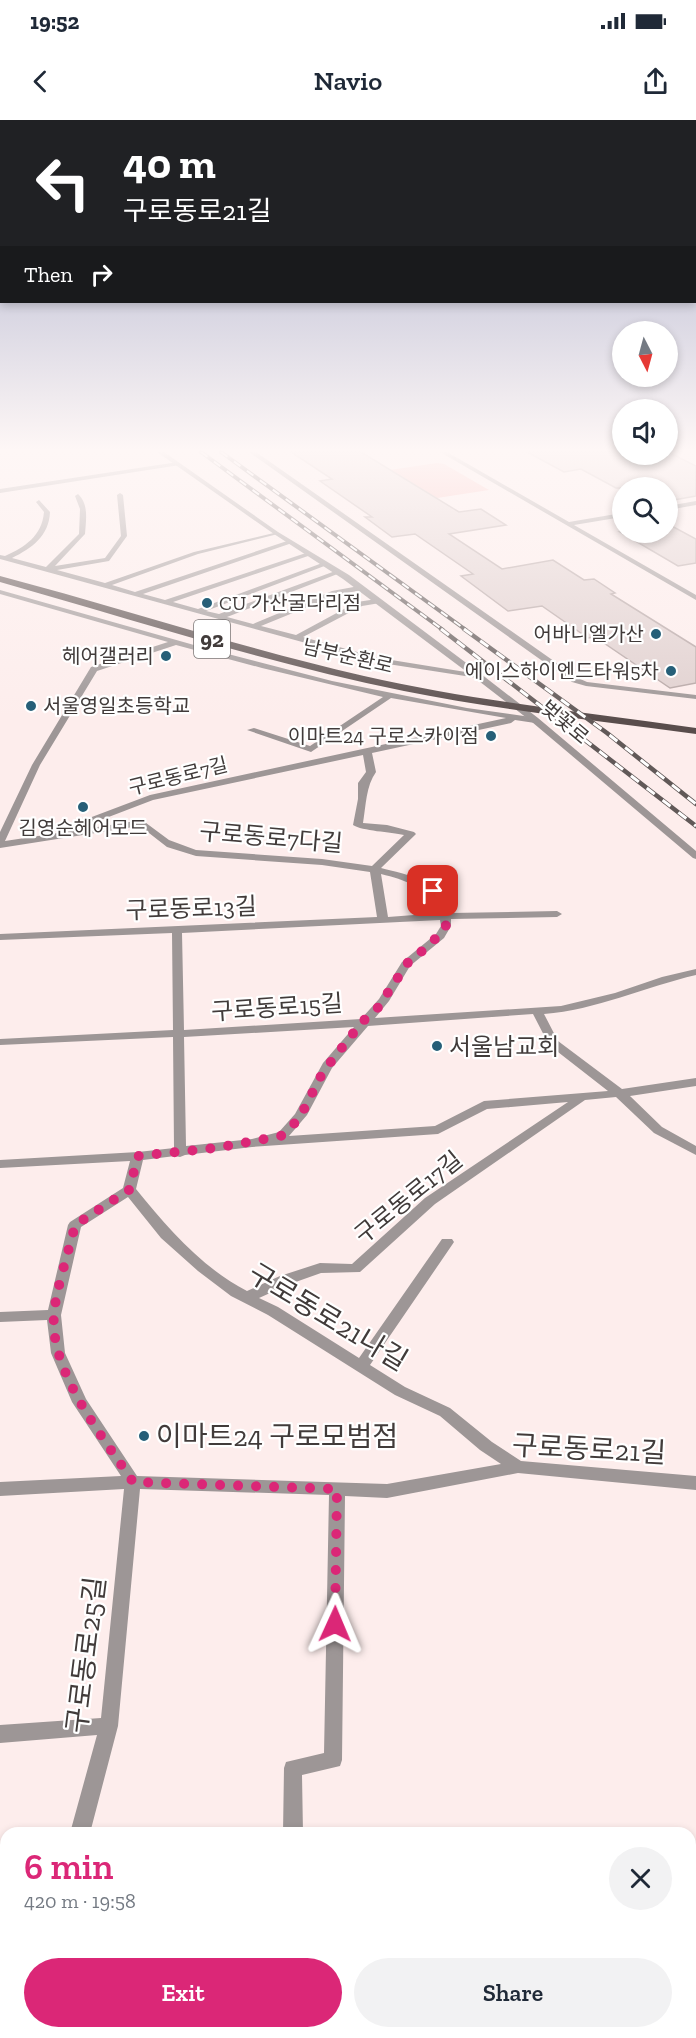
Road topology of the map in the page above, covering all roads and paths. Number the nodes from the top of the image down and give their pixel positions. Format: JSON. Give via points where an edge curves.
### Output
{"nodes":[{"id":1,"x":36,"y":542,"type":"edge"},
{"id":2,"x":74,"y":542,"type":"edge"},
{"id":3,"x":120,"y":542,"type":"edge"},
{"id":4,"x":243,"y":542,"type":"edge"},
{"id":5,"x":290,"y":542,"type":"joint"},
{"id":6,"x":379,"y":542,"type":"edge"},
{"id":7,"x":599,"y":542,"type":"edge"},
{"id":8,"x":309,"y":554,"type":"junction"},
{"id":9,"x":2,"y":558,"type":"edge"},
{"id":10,"x":325,"y":564,"type":"junction"},
{"id":11,"x":0,"y":570,"type":"edge"},
{"id":12,"x":46,"y":570,"type":"junction"},
{"id":13,"x":338,"y":572,"type":"junction"},
{"id":14,"x":0,"y":579,"type":"edge"},
{"id":15,"x":104,"y":586,"type":"junction"},
{"id":16,"x":359,"y":588,"type":"junction"},
{"id":17,"x":0,"y":592,"type":"edge"},
{"id":18,"x":135,"y":594,"type":"junction"},
{"id":19,"x":696,"y":598,"type":"edge"},
{"id":20,"x":377,"y":601,"type":"junction"},
{"id":21,"x":166,"y":602,"type":"junction"},
{"id":22,"x":198,"y":611,"type":"junction"},
{"id":23,"x":219,"y":617,"type":"junction"},
{"id":24,"x":255,"y":626,"type":"junction"},
{"id":25,"x":296,"y":638,"type":"junction"},
{"id":26,"x":177,"y":642,"type":"junction"},
{"id":27,"x":478,"y":676,"type":"junction"},
{"id":28,"x":389,"y":696,"type":"junction"},
{"id":29,"x":696,"y":697,"type":"edge"},
{"id":30,"x":518,"y":718,"type":"junction"},
{"id":31,"x":535,"y":720,"type":"junction"},
{"id":32,"x":696,"y":721,"type":"edge"},
{"id":33,"x":250,"y":730,"type":"dead end"},
{"id":34,"x":696,"y":731,"type":"edge"},
{"id":35,"x":367,"y":751,"type":"junction"},
{"id":36,"x":29,"y":840,"type":"junction"},
{"id":37,"x":0,"y":843,"type":"edge"},
{"id":38,"x":696,"y":856,"type":"edge"},
{"id":39,"x":375,"y":869,"type":"junction"},
{"id":40,"x":557,"y":914,"type":"dead end"},
{"id":41,"x":448,"y":916,"type":"junction"},
{"id":42,"x":383,"y":920,"type":"junction"},
{"id":43,"x":177,"y":930,"type":"junction"},
{"id":44,"x":0,"y":937,"type":"edge"},
{"id":45,"x":696,"y":972,"type":"edge"},
{"id":46,"x":537,"y":1011,"type":"junction"},
{"id":47,"x":362,"y":1022,"type":"junction"},
{"id":48,"x":180,"y":1033,"type":"junction"},
{"id":49,"x":0,"y":1042,"type":"edge"},
{"id":50,"x":696,"y":1082,"type":"edge"},
{"id":51,"x":620,"y":1094,"type":"junction"},
{"id":52,"x":584,"y":1097,"type":"junction"},
{"id":53,"x":252,"y":1143,"type":"junction"},
{"id":54,"x":696,"y":1151,"type":"edge"},
{"id":55,"x":180,"y":1153,"type":"junction"},
{"id":56,"x":138,"y":1156,"type":"junction"},
{"id":57,"x":0,"y":1164,"type":"edge"},
{"id":58,"x":129,"y":1190,"type":"junction"},
{"id":59,"x":447,"y":1242,"type":"dead end"},
{"id":60,"x":247,"y":1297,"type":"junction"},
{"id":61,"x":54,"y":1315,"type":"junction"},
{"id":62,"x":0,"y":1317,"type":"edge"},
{"id":63,"x":360,"y":1366,"type":"junction"},
{"id":64,"x":518,"y":1467,"type":"junction"},
{"id":65,"x":133,"y":1482,"type":"junction"},
{"id":66,"x":696,"y":1483,"type":"edge"},
{"id":67,"x":0,"y":1489,"type":"edge"},
{"id":68,"x":337,"y":1489,"type":"junction"},
{"id":69,"x":110,"y":1726,"type":"junction"},
{"id":70,"x":0,"y":1734,"type":"edge"},
{"id":71,"x":82,"y":1827,"type":"edge"},
{"id":72,"x":293,"y":1827,"type":"edge"}],
"edges":[{"from":1,"to":9,"type":"street"},
{"from":2,"to":12,"type":"street"},
{"from":3,"to":12,"type":"street","via":[[107,560]]},
{"from":4,"to":15,"type":"street","via":[[186,556]]},
{"from":5,"to":8,"type":"street","name":"벚꽃로"},
{"from":5,"to":18,"type":"street"},
{"from":6,"to":29,"type":"street","via":[[575,680]]},
{"from":7,"to":19,"type":"street"},
{"from":8,"to":10,"type":"street","name":"벚꽃로"},
{"from":8,"to":21,"type":"street"},
{"from":9,"to":12,"type":"street"},
{"from":10,"to":13,"type":"street","name":"벚꽃로"},
{"from":10,"to":22,"type":"street"},
{"from":11,"to":32,"type":"main road","name":"남부순환로","number":"92","via":[[277,649],[413,680]]},
{"from":12,"to":15,"type":"street"},
{"from":13,"to":16,"type":"street","name":"벚꽃로"},
{"from":13,"to":23,"type":"street"},
{"from":14,"to":34,"type":"main road","name":"남부순환로","number":"92","via":[[308,666],[426,692]]},
{"from":15,"to":18,"type":"street"},
{"from":16,"to":20,"type":"street","name":"벚꽃로"},
{"from":16,"to":24,"type":"street","via":[[335,593]]},
{"from":17,"to":26,"type":"street"},
{"from":18,"to":21,"type":"street"},
{"from":20,"to":25,"type":"street","via":[[360,604]]},
{"from":20,"to":27,"type":"street","name":"벚꽃로"},
{"from":21,"to":22,"type":"street"},
{"from":22,"to":23,"type":"street"},
{"from":23,"to":24,"type":"street"},
{"from":24,"to":25,"type":"street"},
{"from":25,"to":27,"type":"street","via":[[378,660]]},
{"from":26,"to":28,"type":"street"},
{"from":26,"to":37,"type":"street","via":[[94,669],[36,765]]},
{"from":27,"to":31,"type":"street","name":"벚꽃로"},
{"from":28,"to":30,"type":"street"},
{"from":28,"to":33,"type":"street","name":"구로동로7길","via":[[311,748]]},
{"from":30,"to":31,"type":"street"},
{"from":30,"to":35,"type":"street","name":"구로동로7길"},
{"from":31,"to":38,"type":"street","name":"벚꽃로"},
{"from":35,"to":36,"type":"street","name":"구로동로7길","via":[[150,798]]},
{"from":35,"to":39,"type":"street","name":"구로동로7다길","via":[[371,772],[363,783],[358,825],[411,834]]},
{"from":36,"to":37,"type":"street","name":"구로동로7길"},
{"from":36,"to":39,"type":"street","name":"구로동로7다길","via":[[142,823],[175,847],[195,852]]},
{"from":39,"to":41,"type":"street","name":"구로동로7다길","via":[[415,880],[433,891]]},
{"from":39,"to":42,"type":"street"},
{"from":40,"to":41,"type":"street","name":"구로동로13길"},
{"from":41,"to":42,"type":"street","name":"구로동로13길"},
{"from":41,"to":47,"type":"street","name":"구로동로17길","via":[[445,929],[409,961],[383,1001]]},
{"from":42,"to":43,"type":"street","name":"구로동로13길"},
{"from":43,"to":44,"type":"street","name":"구로동로13길"},
{"from":43,"to":48,"type":"street"},
{"from":45,"to":46,"type":"street","name":"구로동로15길","via":[[619,995]]},
{"from":46,"to":47,"type":"street","name":"구로동로15길"},
{"from":46,"to":51,"type":"street","via":[[553,1043]]},
{"from":47,"to":48,"type":"street","name":"구로동로15길"},
{"from":47,"to":53,"type":"street","name":"구로동로17길","via":[[323,1072],[299,1119],[281,1136]]},
{"from":48,"to":49,"type":"street","name":"구로동로15길"},
{"from":48,"to":55,"type":"street"},
{"from":50,"to":51,"type":"street","name":"구로동로17길"},
{"from":51,"to":52,"type":"street","name":"구로동로17길"},
{"from":51,"to":54,"type":"street","via":[[658,1130]]},
{"from":52,"to":53,"type":"street","name":"구로동로17길","via":[[484,1105],[438,1130]]},
{"from":52,"to":60,"type":"street","name":"구로동로17길","via":[[430,1201],[355,1269],[320,1268]]},
{"from":53,"to":55,"type":"street","name":"구로동로17길"},
{"from":55,"to":56,"type":"street","name":"구로동로17길"},
{"from":56,"to":57,"type":"street","name":"구로동로17길"},
{"from":56,"to":58,"type":"street"},
{"from":58,"to":60,"type":"street","name":"구로동로21나길","via":[[166,1235],[203,1269]]},
{"from":58,"to":61,"type":"street","via":[[75,1225]]},
{"from":59,"to":63,"type":"street"},
{"from":60,"to":63,"type":"street","name":"구로동로21나길"},
{"from":61,"to":62,"type":"street"},
{"from":61,"to":65,"type":"street","via":[[58,1353],[80,1402]]},
{"from":63,"to":64,"type":"street","name":"구로동로21나길","via":[[445,1412]]},
{"from":64,"to":66,"type":"street","name":"구로동로21길"},
{"from":64,"to":68,"type":"street","name":"구로동로21길","via":[[387,1491]]},
{"from":65,"to":67,"type":"street","name":"구로동로21길"},
{"from":65,"to":68,"type":"street","name":"구로동로21길"},
{"from":65,"to":69,"type":"street","name":"구로동로25길"},
{"from":68,"to":72,"type":"street","via":[[333,1760],[293,1768]]},
{"from":69,"to":70,"type":"street"},
{"from":69,"to":71,"type":"street","name":"구로동로25길"}]}
